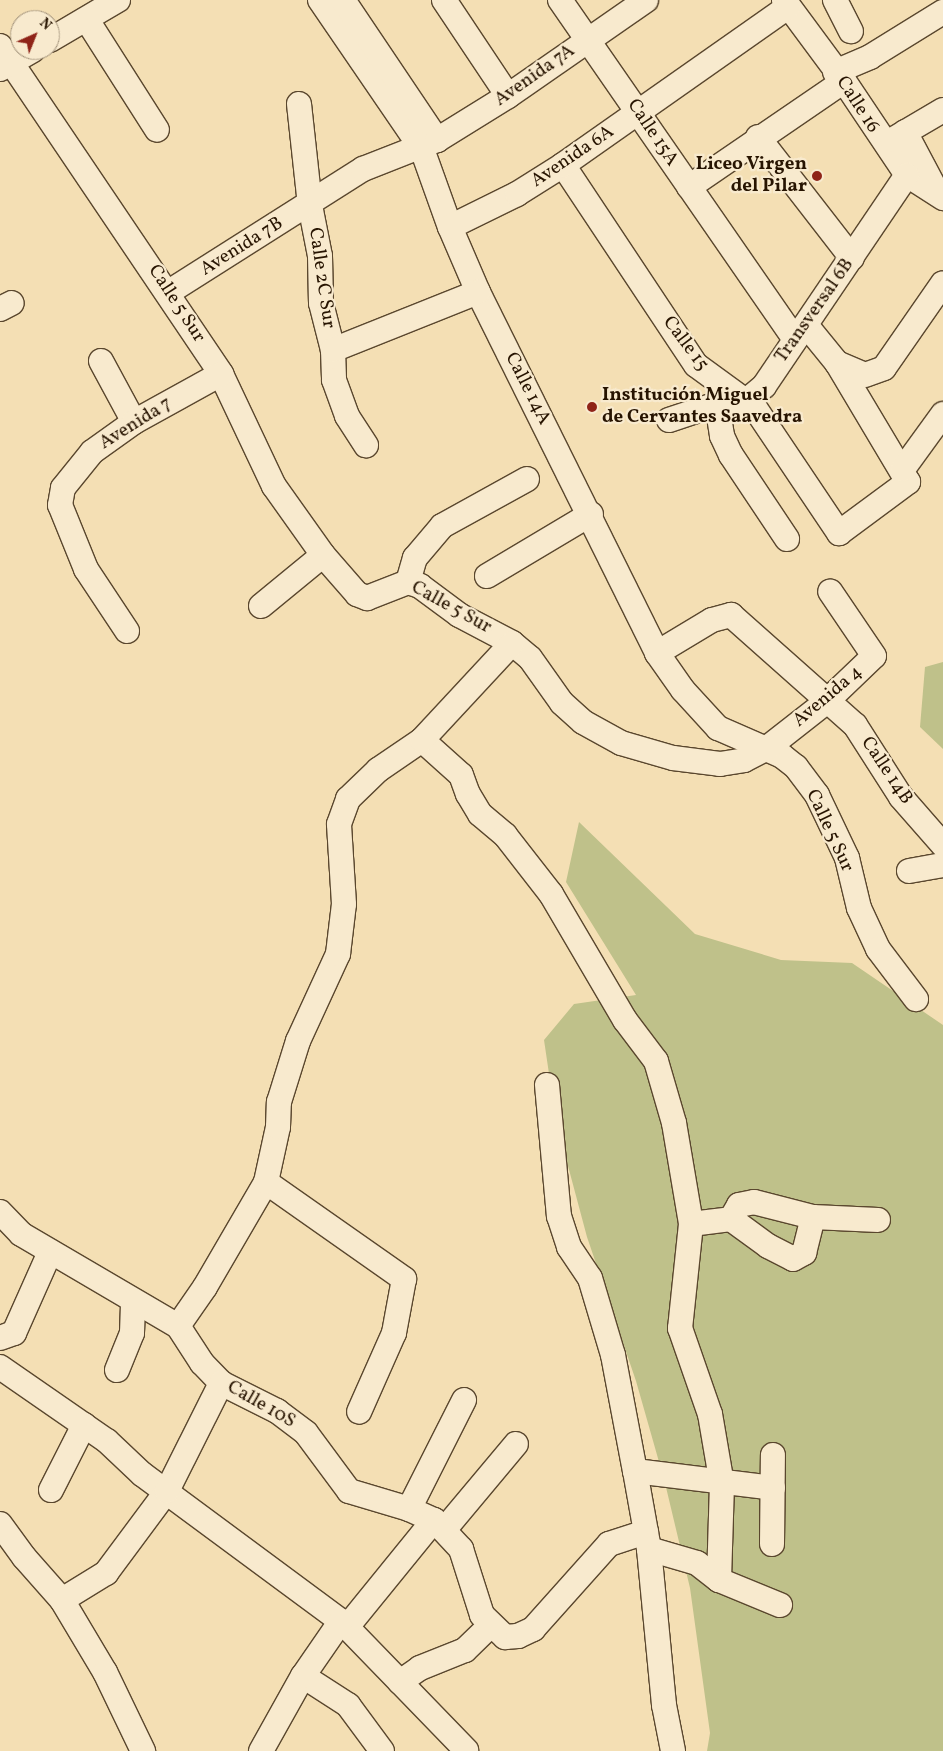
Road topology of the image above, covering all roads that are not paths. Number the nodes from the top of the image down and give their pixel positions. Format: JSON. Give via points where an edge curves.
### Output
{"nodes":[{"id":1,"x":118,"y":0,"type":"edge"},
{"id":2,"x":320,"y":0,"type":"edge"},
{"id":3,"x":342,"y":0,"type":"edge"},
{"id":4,"x":444,"y":0,"type":"edge"},
{"id":5,"x":560,"y":0,"type":"edge"},
{"id":6,"x":646,"y":0,"type":"edge"},
{"id":7,"x":835,"y":0,"type":"edge"},
{"id":8,"x":786,"y":4,"type":"edge"},
{"id":9,"x":943,"y":12,"type":"edge"},
{"id":10,"x":87,"y":20,"type":"junction"},
{"id":11,"x":851,"y":31,"type":"dead end"},
{"id":12,"x":60,"y":35,"type":"edge"},
{"id":13,"x":588,"y":38,"type":"junction"},
{"id":14,"x":4,"y":59,"type":"edge"},
{"id":15,"x":843,"y":73,"type":"junction"},
{"id":16,"x":508,"y":96,"type":"junction"},
{"id":17,"x":299,"y":104,"type":"dead end"},
{"id":18,"x":943,"y":110,"type":"edge"},
{"id":19,"x":638,"y":113,"type":"junction"},
{"id":20,"x":157,"y":130,"type":"dead end"},
{"id":21,"x":905,"y":132,"type":"junction"},
{"id":22,"x":758,"y":137,"type":"junction"},
{"id":23,"x":881,"y":140,"type":"junction"},
{"id":24,"x":430,"y":145,"type":"junction"},
{"id":25,"x":563,"y":165,"type":"junction"},
{"id":26,"x":907,"y":175,"type":"junction"},
{"id":27,"x":689,"y":187,"type":"junction"},
{"id":28,"x":941,"y":196,"type":"edge"},
{"id":29,"x":310,"y":204,"type":"junction"},
{"id":30,"x":450,"y":227,"type":"junction"},
{"id":31,"x":852,"y":258,"type":"junction"},
{"id":32,"x":943,"y":283,"type":"edge"},
{"id":33,"x":169,"y":292,"type":"junction"},
{"id":34,"x":478,"y":292,"type":"junction"},
{"id":35,"x":801,"y":332,"type":"junction"},
{"id":36,"x":333,"y":350,"type":"junction"},
{"id":37,"x":101,"y":361,"type":"dead end"},
{"id":38,"x":837,"y":363,"type":"junction"},
{"id":39,"x":221,"y":374,"type":"junction"},
{"id":40,"x":745,"y":402,"type":"junction"},
{"id":41,"x":717,"y":404,"type":"junction"},
{"id":42,"x":943,"y":414,"type":"edge"},
{"id":43,"x":669,"y":420,"type":"dead end"},
{"id":44,"x":134,"y":422,"type":"junction"},
{"id":45,"x":366,"y":445,"type":"dead end"},
{"id":46,"x":905,"y":476,"type":"junction"},
{"id":47,"x":527,"y":479,"type":"dead end"},
{"id":48,"x":591,"y":514,"type":"junction"},
{"id":49,"x":787,"y":539,"type":"dead end"},
{"id":50,"x":324,"y":555,"type":"junction"},
{"id":51,"x":487,"y":576,"type":"dead end"},
{"id":52,"x":408,"y":582,"type":"junction"},
{"id":53,"x":830,"y":591,"type":"dead end"},
{"id":54,"x":260,"y":606,"type":"dead end"},
{"id":55,"x":127,"y":631,"type":"dead end"},
{"id":56,"x":512,"y":642,"type":"junction"},
{"id":57,"x":657,"y":653,"type":"junction"},
{"id":58,"x":826,"y":702,"type":"junction"},
{"id":59,"x":422,"y":740,"type":"junction"},
{"id":60,"x":766,"y":749,"type":"junction"},
{"id":61,"x":943,"y":845,"type":"edge"},
{"id":62,"x":943,"y":865,"type":"edge"},
{"id":63,"x":909,"y":871,"type":"dead end"},
{"id":64,"x":916,"y":999,"type":"dead end"},
{"id":65,"x":548,"y":1085,"type":"dead end"},
{"id":66,"x":266,"y":1182,"type":"junction"},
{"id":67,"x":0,"y":1212,"type":"edge"},
{"id":68,"x":813,"y":1217,"type":"junction"},
{"id":69,"x":731,"y":1219,"type":"junction"},
{"id":70,"x":878,"y":1220,"type":"dead end"},
{"id":71,"x":691,"y":1224,"type":"junction"},
{"id":72,"x":50,"y":1252,"type":"junction"},
{"id":73,"x":133,"y":1302,"type":"junction"},
{"id":74,"x":178,"y":1326,"type":"junction"},
{"id":75,"x":0,"y":1338,"type":"edge"},
{"id":76,"x":117,"y":1370,"type":"dead end"},
{"id":77,"x":3,"y":1371,"type":"edge"},
{"id":78,"x":220,"y":1383,"type":"junction"},
{"id":79,"x":464,"y":1400,"type":"dead end"},
{"id":80,"x":359,"y":1412,"type":"dead end"},
{"id":81,"x":84,"y":1425,"type":"junction"},
{"id":82,"x":516,"y":1444,"type":"dead end"},
{"id":83,"x":773,"y":1454,"type":"dead end"},
{"id":84,"x":635,"y":1472,"type":"junction"},
{"id":85,"x":722,"y":1484,"type":"junction"},
{"id":86,"x":772,"y":1488,"type":"junction"},
{"id":87,"x":51,"y":1490,"type":"dead end"},
{"id":88,"x":167,"y":1491,"type":"junction"},
{"id":89,"x":409,"y":1509,"type":"junction"},
{"id":90,"x":0,"y":1524,"type":"edge"},
{"id":91,"x":439,"y":1525,"type":"junction"},
{"id":92,"x":648,"y":1541,"type":"junction"},
{"id":93,"x":772,"y":1544,"type":"dead end"},
{"id":94,"x":719,"y":1580,"type":"junction"},
{"id":95,"x":62,"y":1600,"type":"junction"},
{"id":96,"x":780,"y":1605,"type":"dead end"},
{"id":97,"x":344,"y":1624,"type":"junction"},
{"id":98,"x":491,"y":1625,"type":"junction"},
{"id":99,"x":303,"y":1676,"type":"junction"},
{"id":100,"x":400,"y":1682,"type":"junction"},
{"id":101,"x":381,"y":1750,"type":"edge"},
{"id":102,"x":466,"y":1750,"type":"edge"},
{"id":103,"x":143,"y":1751,"type":"edge"},
{"id":104,"x":261,"y":1751,"type":"edge"},
{"id":105,"x":673,"y":1751,"type":"edge"}],
"edges":[{"from":1,"to":10,"type":"street"},
{"from":2,"to":24,"type":"street","name":"Calle 14A"},
{"from":3,"to":24,"type":"street","name":"Calle 14A"},
{"from":4,"to":16,"type":"street"},
{"from":5,"to":13,"type":"street","name":"Calle 15A"},
{"from":6,"to":13,"type":"street","name":"Avenida 7A"},
{"from":7,"to":11,"type":"street"},
{"from":8,"to":15,"type":"street","name":"Calle 16"},
{"from":8,"to":19,"type":"street","name":"Avenida 6A"},
{"from":9,"to":15,"type":"street"},
{"from":10,"to":12,"type":"street"},
{"from":10,"to":20,"type":"street"},
{"from":13,"to":16,"type":"street","name":"Avenida 7A"},
{"from":13,"to":19,"type":"street","name":"Calle 15A"},
{"from":14,"to":33,"type":"street","name":"Calle 5 Sur"},
{"from":15,"to":22,"type":"street"},
{"from":15,"to":23,"type":"street","name":"Calle 16"},
{"from":16,"to":24,"type":"street","name":"Avenida 7A"},
{"from":17,"to":29,"type":"street","name":"Calle 2C Sur"},
{"from":18,"to":21,"type":"street"},
{"from":19,"to":25,"type":"street","name":"Avenida 6A"},
{"from":19,"to":27,"type":"street","name":"Calle 15A"},
{"from":21,"to":23,"type":"street"},
{"from":21,"to":28,"type":"street"},
{"from":22,"to":27,"type":"street"},
{"from":22,"to":31,"type":"street"},
{"from":23,"to":26,"type":"street","name":"Calle 16"},
{"from":24,"to":29,"type":"street","name":"Avenida 7B","via":[[363,169]]},
{"from":24,"to":30,"type":"street","name":"Calle 14A"},
{"from":25,"to":30,"type":"street","name":"Avenida 6A","via":[[517,194]]},
{"from":25,"to":40,"type":"street","name":"Calle 15","via":[[696,365]]},
{"from":26,"to":28,"type":"street","name":"Calle 16"},
{"from":26,"to":31,"type":"street","name":"Transversal 6B"},
{"from":27,"to":35,"type":"street","name":"Calle 15A"},
{"from":29,"to":33,"type":"street","name":"Avenida 7B"},
{"from":29,"to":36,"type":"street","name":"Calle 2C Sur","via":[[320,256],[321,302]]},
{"from":30,"to":34,"type":"street","name":"Calle 14A"},
{"from":31,"to":35,"type":"street","name":"Transversal 6B"},
{"from":32,"to":38,"type":"street","via":[[884,368],[865,375]]},
{"from":33,"to":39,"type":"street","name":"Calle 5 Sur"},
{"from":34,"to":36,"type":"street"},
{"from":34,"to":48,"type":"street","name":"Calle 14A"},
{"from":35,"to":38,"type":"street","name":"Calle 15A"},
{"from":35,"to":40,"type":"street","name":"Transversal 6B","via":[[764,386]]},
{"from":36,"to":45,"type":"street","name":"Calle 2C Sur","via":[[334,380],[347,416]]},
{"from":37,"to":44,"type":"street"},
{"from":38,"to":46,"type":"street","name":"Calle 15A"},
{"from":39,"to":44,"type":"street","name":"Avenida 7"},
{"from":39,"to":50,"type":"street","name":"Calle 5 Sur","via":[[274,486]]},
{"from":40,"to":41,"type":"street"},
{"from":40,"to":46,"type":"street","name":"Calle 15","via":[[763,418],[839,533]]},
{"from":41,"to":43,"type":"street"},
{"from":41,"to":49,"type":"street","via":[[722,436],[731,455]]},
{"from":42,"to":46,"type":"street"},
{"from":44,"to":55,"type":"street","name":"Avenida 7","via":[[92,452],[63,488],[60,505],[86,570]]},
{"from":47,"to":52,"type":"street","via":[[442,526],[415,558]]},
{"from":48,"to":51,"type":"street"},
{"from":48,"to":57,"type":"street","name":"Calle 14A"},
{"from":50,"to":52,"type":"street","name":"Calle 5 Sur","via":[[362,598]]},
{"from":50,"to":54,"type":"street"},
{"from":52,"to":56,"type":"street","name":"Calle 5 Sur","via":[[420,586],[459,615]]},
{"from":53,"to":58,"type":"street","name":"Avenida 4","via":[[874,656]]},
{"from":56,"to":59,"type":"street"},
{"from":56,"to":60,"type":"street","name":"Calle 5 Sur","via":[[530,658],[562,703],[583,722],[621,743],[673,758],[720,764],[744,760]]},
{"from":57,"to":58,"type":"street","name":"Calle 14B","via":[[725,615],[736,618]]},
{"from":57,"to":60,"type":"street","name":"Calle 14A","via":[[683,690],[718,728]]},
{"from":58,"to":60,"type":"street","name":"Avenida 4"},
{"from":58,"to":61,"type":"street","name":"Calle 14B","via":[[855,724],[901,797]]},
{"from":59,"to":66,"type":"street","via":[[378,770],[348,799],[339,824],[344,904],[338,954],[295,1050],[279,1102],[278,1127]]},
{"from":59,"to":71,"type":"street","via":[[461,774],[480,814],[504,835],[551,894],[625,1020],[656,1061],[674,1123]]},
{"from":60,"to":64,"type":"street","name":"Calle 5 Sur","via":[[796,767],[817,796],[847,858],[859,908],[878,949]]},
{"from":62,"to":63,"type":"street"},
{"from":65,"to":84,"type":"street","via":[[559,1216],[569,1247],[590,1278],[613,1355]]},
{"from":66,"to":74,"type":"street","via":[[205,1288]]},
{"from":66,"to":80,"type":"street","via":[[404,1279],[394,1334]]},
{"from":67,"to":72,"type":"street","name":"Calle 10S","via":[[21,1234]]},
{"from":68,"to":69,"type":"street","via":[[754,1202],[739,1206]]},
{"from":68,"to":69,"type":"street","via":[[804,1253],[793,1259],[768,1246]]},
{"from":68,"to":70,"type":"street"},
{"from":69,"to":71,"type":"street"},
{"from":71,"to":85,"type":"street","via":[[680,1328],[710,1414]]},
{"from":72,"to":73,"type":"street","name":"Calle 10S"},
{"from":72,"to":75,"type":"street","via":[[14,1334]]},
{"from":73,"to":74,"type":"street","name":"Calle 10S"},
{"from":73,"to":76,"type":"street","via":[[132,1333]]},
{"from":74,"to":78,"type":"street","name":"Calle 10S","via":[[202,1363]]},
{"from":77,"to":81,"type":"street"},
{"from":78,"to":88,"type":"street"},
{"from":78,"to":89,"type":"street","name":"Calle 10S","via":[[277,1411],[306,1433],[349,1491]]},
{"from":79,"to":89,"type":"street"},
{"from":81,"to":87,"type":"street"},
{"from":81,"to":88,"type":"street"},
{"from":82,"to":91,"type":"street"},
{"from":83,"to":86,"type":"street"},
{"from":84,"to":85,"type":"street"},
{"from":84,"to":92,"type":"street"},
{"from":85,"to":86,"type":"street"},
{"from":85,"to":94,"type":"street"},
{"from":86,"to":93,"type":"street"},
{"from":88,"to":95,"type":"street","via":[[106,1573]]},
{"from":88,"to":97,"type":"street"},
{"from":89,"to":91,"type":"street","name":"Calle 10S"},
{"from":90,"to":95,"type":"street","via":[[24,1558]]},
{"from":91,"to":97,"type":"street"},
{"from":91,"to":98,"type":"street","name":"Calle 10S","via":[[461,1549],[482,1615]]},
{"from":92,"to":94,"type":"street","via":[[698,1563]]},
{"from":92,"to":98,"type":"street","via":[[603,1548],[534,1629],[505,1637]]},
{"from":92,"to":105,"type":"street","via":[[664,1705]]},
{"from":94,"to":96,"type":"street"},
{"from":95,"to":103,"type":"street","via":[[105,1672]]},
{"from":97,"to":99,"type":"street"},
{"from":97,"to":100,"type":"street"},
{"from":98,"to":100,"type":"street","via":[[465,1650],[420,1668]]},
{"from":99,"to":101,"type":"street","via":[[348,1705]]},
{"from":99,"to":104,"type":"street"},
{"from":100,"to":102,"type":"street"}]}
